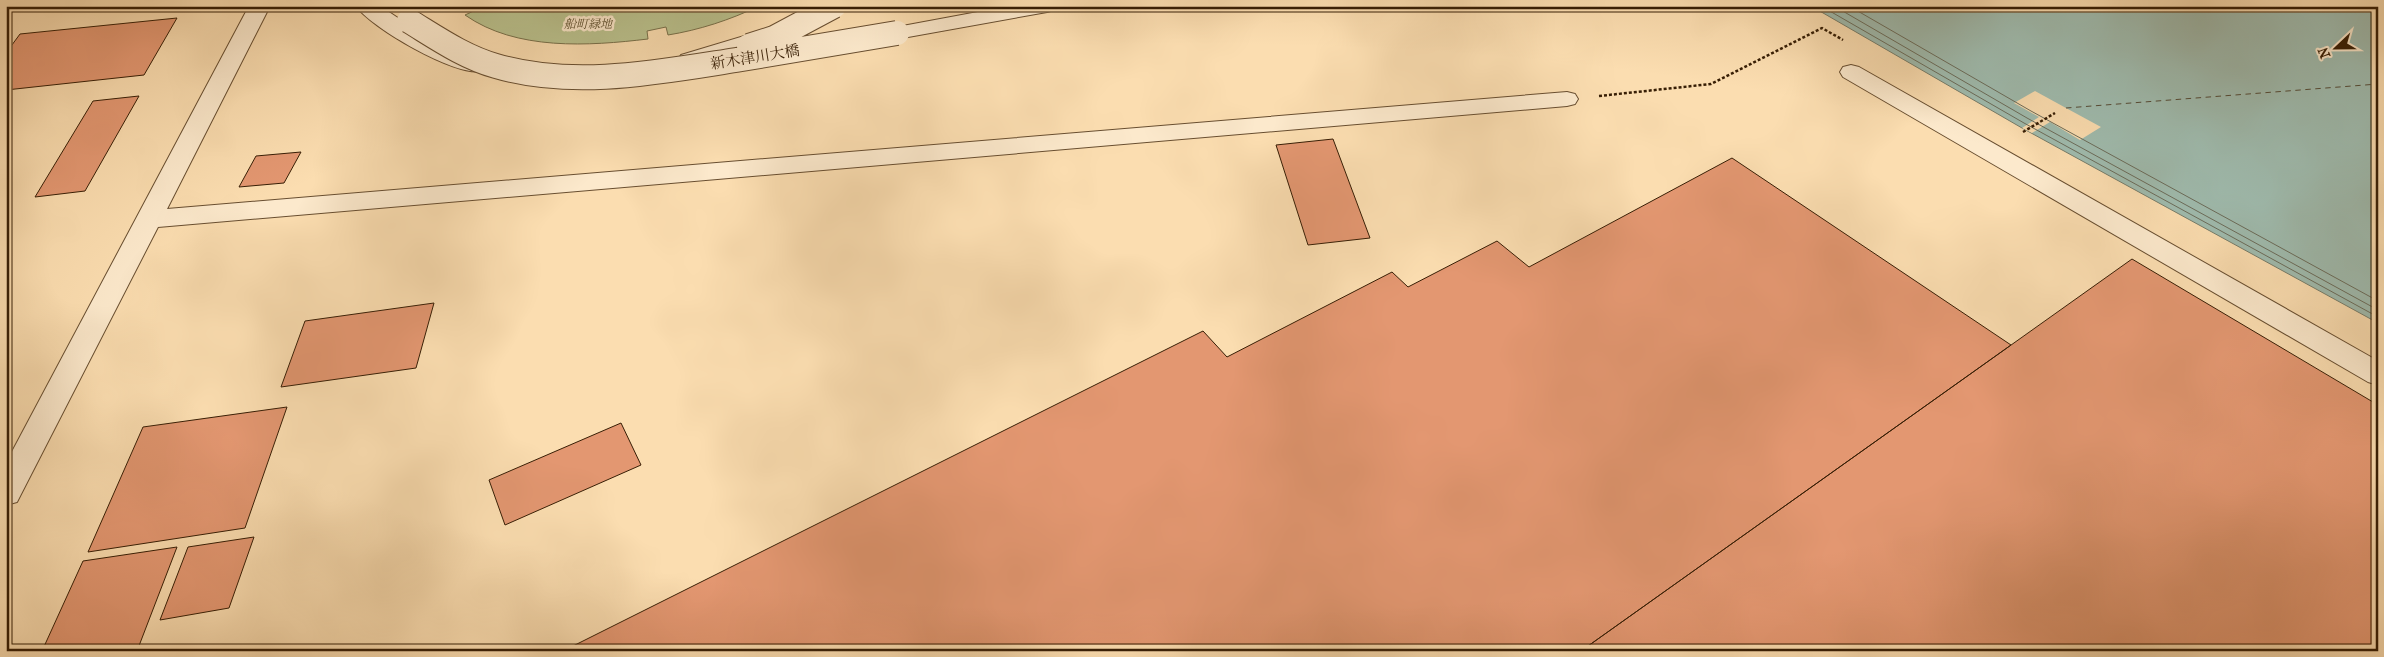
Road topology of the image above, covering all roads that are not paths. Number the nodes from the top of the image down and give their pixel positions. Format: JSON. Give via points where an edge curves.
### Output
{"nodes":[{"id":1,"x":260,"y":6,"type":"edge"},
{"id":2,"x":398,"y":6,"type":"edge"},
{"id":3,"x":824,"y":6,"type":"edge"},
{"id":4,"x":834,"y":6,"type":"edge"},
{"id":5,"x":839,"y":6,"type":"edge"},
{"id":6,"x":1047,"y":6,"type":"edge"},
{"id":7,"x":379,"y":8,"type":"edge"},
{"id":8,"x":1851,"y":72,"type":"dead end"},
{"id":9,"x":1567,"y":98,"type":"dead end"},
{"id":10,"x":149,"y":219,"type":"junction"},
{"id":11,"x":2378,"y":374,"type":"edge"},
{"id":12,"x":6,"y":493,"type":"edge"}],
"edges":[{"from":1,"to":10,"type":"street"},
{"from":2,"to":6,"type":"street","name":"新木津川大橋","bridge":true,"via":[[409,21],[470,57],[510,70],[556,76],[624,75],[690,67]]},
{"from":3,"to":7,"type":"street","name":"新木津川大橋","via":[[765,37],[698,58],[599,75],[531,76],[486,70],[446,57]]},
{"from":4,"to":7,"type":"street","name":"新木津川大橋","bridge":true,"via":[[774,38],[706,60],[608,76],[549,77],[493,71],[453,58],[395,23]]},
{"from":5,"to":7,"type":"street","name":"新木津川大橋","bridge":true,"via":[[780,37],[713,58],[615,75],[556,76],[501,70],[461,57]]},
{"from":8,"to":11,"type":"street"},
{"from":9,"to":10,"type":"street"},
{"from":10,"to":12,"type":"street"}]}
